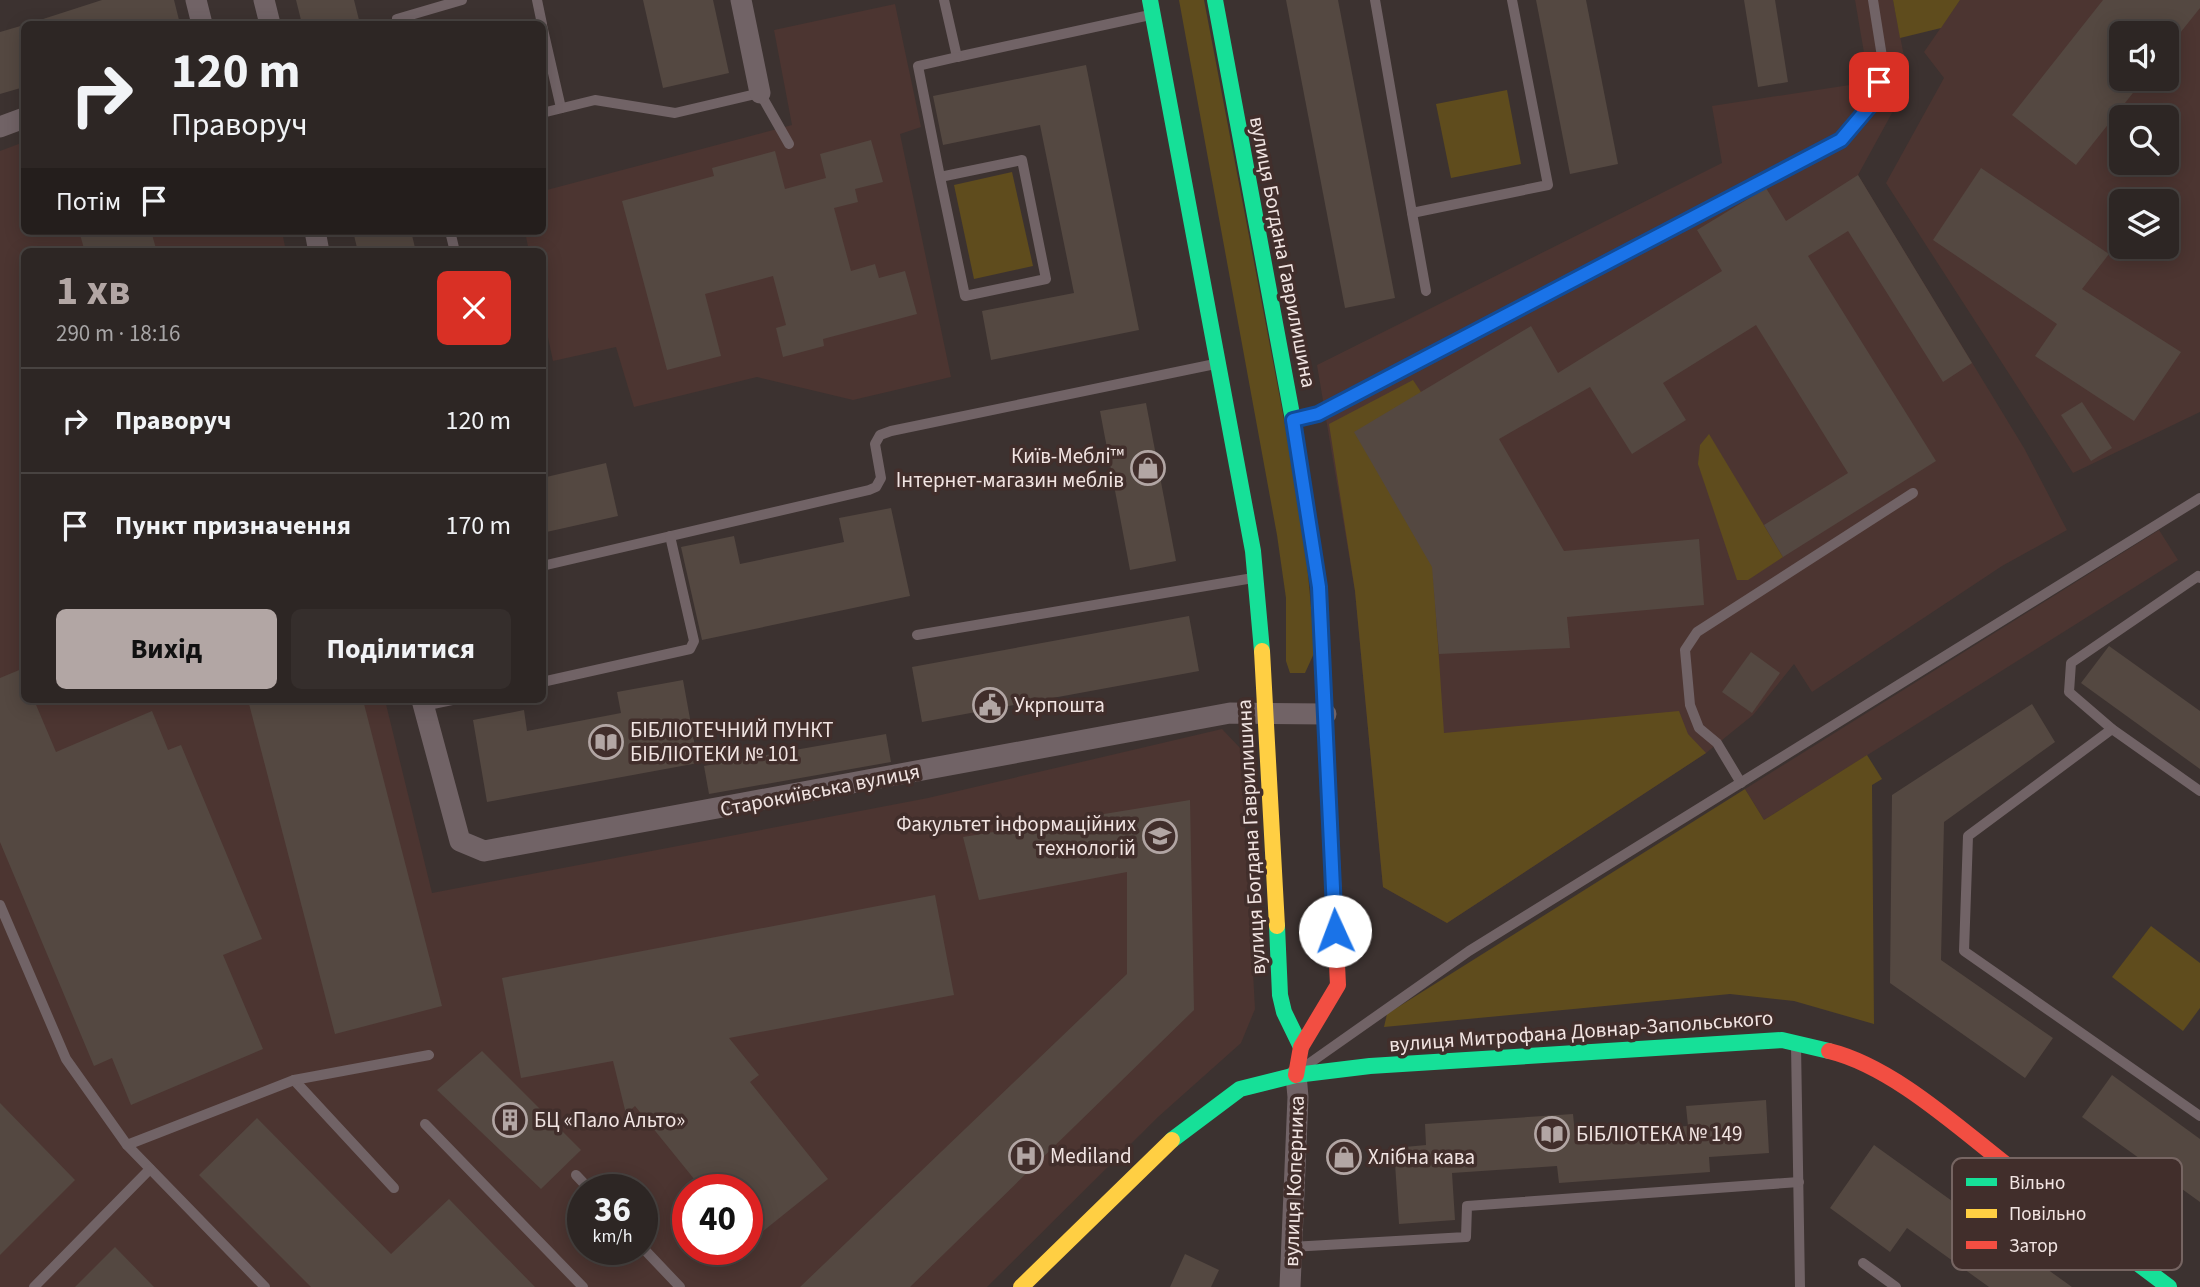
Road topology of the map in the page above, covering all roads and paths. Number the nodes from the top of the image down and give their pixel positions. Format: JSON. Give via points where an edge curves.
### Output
{"nodes":[{"id":1,"x":196,"y":0,"type":"edge"},
{"id":2,"x":264,"y":0,"type":"edge"},
{"id":3,"x":462,"y":0,"type":"edge"},
{"id":4,"x":537,"y":0,"type":"edge"},
{"id":5,"x":741,"y":0,"type":"edge"},
{"id":6,"x":944,"y":0,"type":"edge"},
{"id":7,"x":1215,"y":0,"type":"edge"},
{"id":8,"x":1375,"y":0,"type":"edge"},
{"id":9,"x":1512,"y":0,"type":"edge"},
{"id":10,"x":1873,"y":0,"type":"edge"},
{"id":11,"x":1151,"y":7,"type":"edge"},
{"id":12,"x":201,"y":21,"type":"edge"},
{"id":13,"x":269,"y":21,"type":"edge"},
{"id":14,"x":397,"y":21,"type":"edge"},
{"id":15,"x":541,"y":21,"type":"edge"},
{"id":16,"x":546,"y":42,"type":"edge"},
{"id":17,"x":957,"y":57,"type":"junction"},
{"id":18,"x":761,"y":93,"type":"junction"},
{"id":19,"x":561,"y":108,"type":"junction"},
{"id":20,"x":546,"y":112,"type":"edge"},
{"id":21,"x":21,"y":119,"type":"edge"},
{"id":22,"x":0,"y":127,"type":"edge"},
{"id":23,"x":789,"y":144,"type":"dead end"},
{"id":24,"x":940,"y":177,"type":"junction"},
{"id":25,"x":1412,"y":213,"type":"junction"},
{"id":26,"x":1426,"y":291,"type":"dead end"},
{"id":27,"x":1218,"y":364,"type":"junction"},
{"id":28,"x":1293,"y":420,"type":"junction"},
{"id":29,"x":1913,"y":493,"type":"dead end"},
{"id":30,"x":2200,"y":498,"type":"edge"},
{"id":31,"x":670,"y":536,"type":"junction"},
{"id":32,"x":546,"y":565,"type":"edge"},
{"id":33,"x":1255,"y":577,"type":"junction"},
{"id":34,"x":2200,"y":578,"type":"edge"},
{"id":35,"x":916,"y":635,"type":"dead end"},
{"id":36,"x":546,"y":681,"type":"edge"},
{"id":37,"x":422,"y":703,"type":"edge"},
{"id":38,"x":1267,"y":711,"type":"junction"},
{"id":39,"x":1326,"y":714,"type":"junction"},
{"id":40,"x":2112,"y":729,"type":"junction"},
{"id":41,"x":1741,"y":783,"type":"junction"},
{"id":42,"x":2200,"y":791,"type":"edge"},
{"id":43,"x":0,"y":905,"type":"edge"},
{"id":44,"x":1796,"y":1041,"type":"junction"},
{"id":45,"x":1301,"y":1047,"type":"junction"},
{"id":46,"x":429,"y":1055,"type":"dead end"},
{"id":47,"x":1296,"y":1074,"type":"junction"},
{"id":48,"x":294,"y":1080,"type":"junction"},
{"id":49,"x":2200,"y":1116,"type":"edge"},
{"id":50,"x":425,"y":1124,"type":"dead end"},
{"id":51,"x":127,"y":1145,"type":"junction"},
{"id":52,"x":1996,"y":1158,"type":"edge"},
{"id":53,"x":150,"y":1169,"type":"junction"},
{"id":54,"x":1798,"y":1182,"type":"junction"},
{"id":55,"x":394,"y":1188,"type":"dead end"},
{"id":56,"x":1291,"y":1247,"type":"junction"},
{"id":57,"x":1863,"y":1263,"type":"dead end"},
{"id":58,"x":658,"y":1264,"type":"edge"},
{"id":59,"x":2146,"y":1270,"type":"edge"},
{"id":60,"x":34,"y":1287,"type":"edge"},
{"id":61,"x":265,"y":1287,"type":"edge"},
{"id":62,"x":583,"y":1287,"type":"edge"},
{"id":63,"x":680,"y":1287,"type":"edge"},
{"id":64,"x":1021,"y":1287,"type":"edge"},
{"id":65,"x":1290,"y":1287,"type":"edge"},
{"id":66,"x":1800,"y":1287,"type":"edge"},
{"id":67,"x":1896,"y":1287,"type":"edge"},
{"id":68,"x":2169,"y":1287,"type":"edge"}],
"edges":[{"from":1,"to":12,"type":"street"},
{"from":2,"to":13,"type":"street"},
{"from":3,"to":14,"type":"lane"},
{"from":4,"to":15,"type":"lane"},
{"from":5,"to":18,"type":"street"},
{"from":6,"to":17,"type":"lane"},
{"from":7,"to":28,"type":"street","name":"вулиця Богдана Гаврилишина"},
{"from":8,"to":25,"type":"lane"},
{"from":9,"to":25,"type":"lane","via":[[1549,186]]},
{"from":10,"to":28,"type":"lane","via":[[1884,63],[1874,101],[1841,140],[1318,414]]},
{"from":11,"to":17,"type":"lane"},
{"from":11,"to":27,"type":"street","name":"вулиця Богдана Гаврилишина"},
{"from":16,"to":19,"type":"lane"},
{"from":17,"to":24,"type":"lane","via":[[918,66]]},
{"from":18,"to":19,"type":"lane","via":[[675,113],[595,100]]},
{"from":18,"to":23,"type":"lane"},
{"from":19,"to":20,"type":"lane"},
{"from":21,"to":22,"type":"street"},
{"from":24,"to":24,"type":"lane","via":[[1021,160],[1046,279],[965,296]]},
{"from":25,"to":26,"type":"lane"},
{"from":27,"to":31,"type":"lane","via":[[880,435],[875,444],[881,478],[876,487]]},
{"from":27,"to":33,"type":"street","name":"вулиця Богдана Гаврилишина"},
{"from":28,"to":39,"type":"street","name":"вулиця Богдана Гаврилишина","via":[[1319,587]]},
{"from":29,"to":41,"type":"lane","via":[[1697,632],[1685,650],[1690,705],[1699,727],[1717,743]]},
{"from":30,"to":41,"type":"lane"},
{"from":31,"to":32,"type":"lane"},
{"from":31,"to":36,"type":"lane","via":[[694,641],[690,649]]},
{"from":33,"to":35,"type":"lane"},
{"from":33,"to":38,"type":"street","name":"вулиця Богдана Гаврилишина"},
{"from":34,"to":40,"type":"lane","via":[[2071,663],[2068,692]]},
{"from":37,"to":38,"type":"street","name":"Старокиївська вулиця","via":[[460,841],[484,851],[1230,713]]},
{"from":38,"to":39,"type":"street","name":"Старокиївська вулиця"},
{"from":38,"to":45,"type":"street","name":"вулиця Богдана Гаврилишина","via":[[1280,995]]},
{"from":39,"to":45,"type":"street","name":"вулиця Богдана Гаврилишина","via":[[1338,985]]},
{"from":40,"to":42,"type":"lane"},
{"from":40,"to":49,"type":"lane","via":[[1968,836],[1964,951]]},
{"from":41,"to":47,"type":"lane","via":[[1469,951]]},
{"from":43,"to":51,"type":"lane","via":[[66,1059]]},
{"from":44,"to":47,"type":"street","name":"вулиця Митрофана Довнар-Запольського"},
{"from":44,"to":52,"type":"street","name":"вулиця Митрофана Довнар-Запольського","via":[[1844,1055],[1896,1083]]},
{"from":44,"to":54,"type":"lane"},
{"from":45,"to":47,"type":"street","name":"вулиця Богдана Гаврилишина"},
{"from":46,"to":48,"type":"lane"},
{"from":47,"to":56,"type":"street","name":"вулиця Коперника"},
{"from":47,"to":64,"type":"street","name":"вулиця Митрофана Довнар-Запольського","via":[[1240,1089],[1181,1131]]},
{"from":48,"to":51,"type":"lane"},
{"from":48,"to":55,"type":"lane"},
{"from":50,"to":62,"type":"lane"},
{"from":51,"to":53,"type":"lane"},
{"from":53,"to":60,"type":"lane"},
{"from":53,"to":61,"type":"lane"},
{"from":54,"to":56,"type":"lane","via":[[1466,1206],[1466,1237]]},
{"from":54,"to":66,"type":"lane"},
{"from":56,"to":65,"type":"street","name":"вулиця Коперника"},
{"from":57,"to":67,"type":"lane"},
{"from":58,"to":63,"type":"lane"},
{"from":59,"to":68,"type":"street","name":"вулиця Митрофана Довнар-Запольського"}]}
